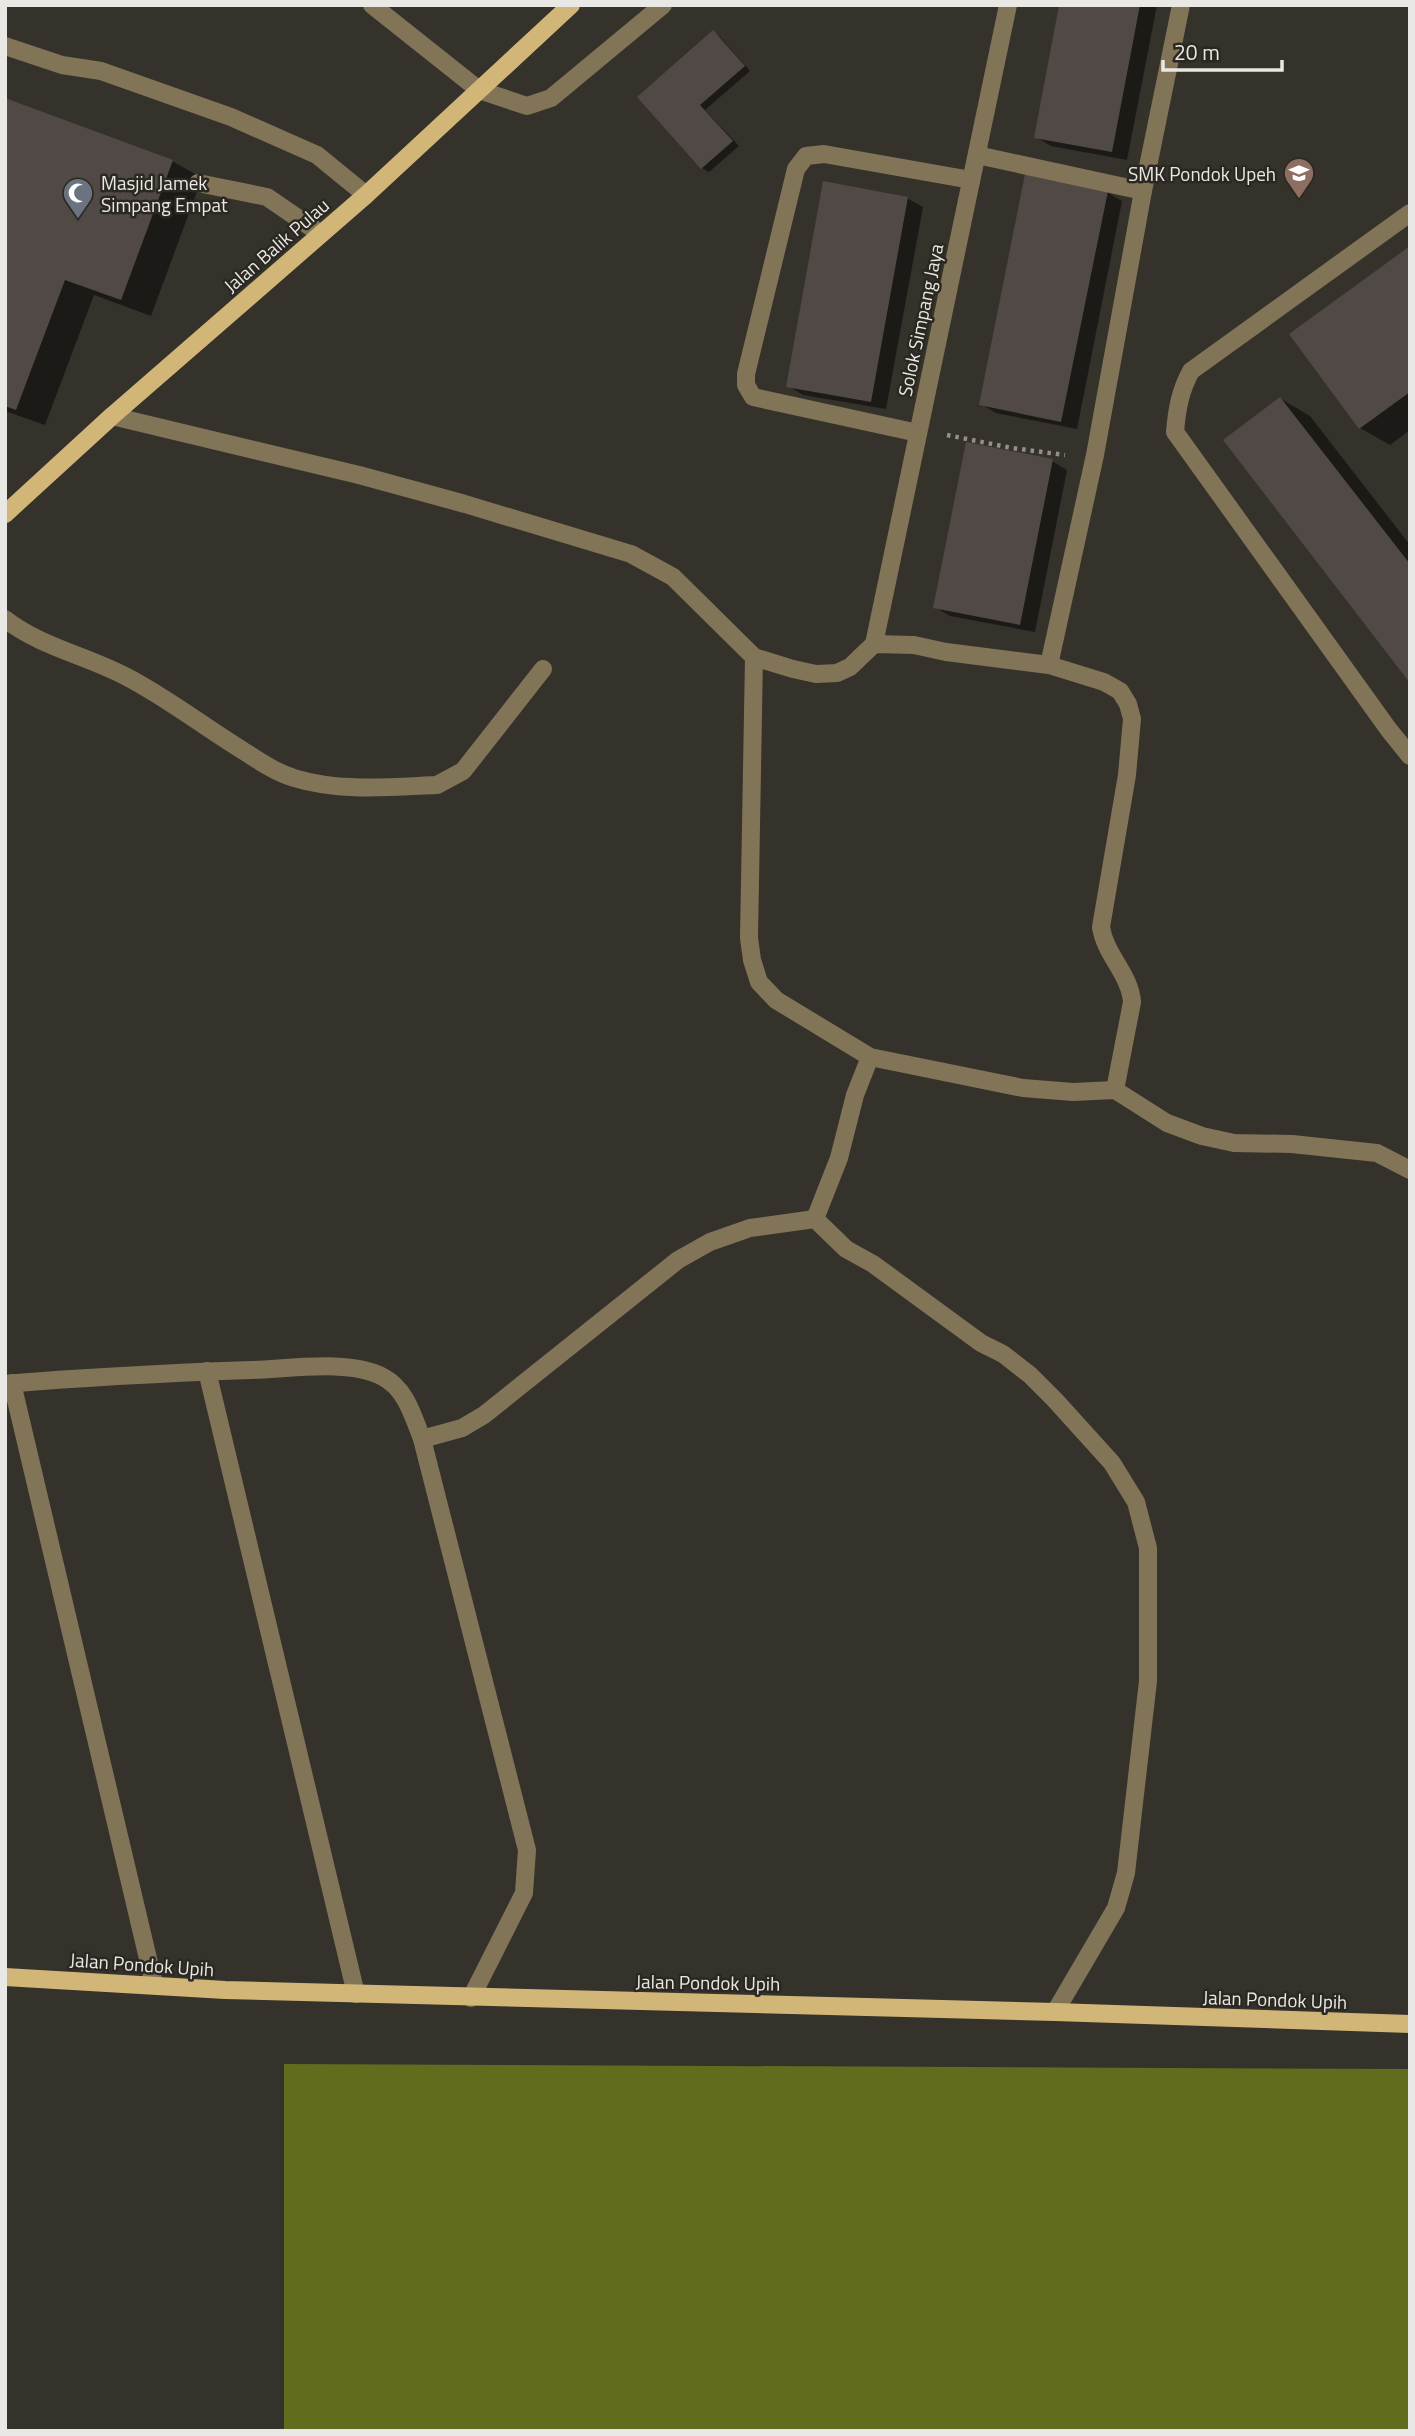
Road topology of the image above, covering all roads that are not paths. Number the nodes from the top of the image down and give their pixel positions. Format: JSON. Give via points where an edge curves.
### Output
{"nodes":[{"id":1,"x":372,"y":5,"type":"edge"},
{"id":2,"x":572,"y":5,"type":"edge"},
{"id":3,"x":663,"y":5,"type":"edge"},
{"id":4,"x":1008,"y":5,"type":"edge"},
{"id":5,"x":1181,"y":5,"type":"edge"},
{"id":6,"x":5,"y":46,"type":"edge"},
{"id":7,"x":479,"y":90,"type":"junction"},
{"id":8,"x":977,"y":155,"type":"junction"},
{"id":9,"x":971,"y":180,"type":"junction"},
{"id":10,"x":198,"y":183,"type":"dead end"},
{"id":11,"x":1143,"y":191,"type":"junction"},
{"id":12,"x":366,"y":195,"type":"junction"},
{"id":13,"x":1410,"y":213,"type":"edge"},
{"id":14,"x":321,"y":234,"type":"junction"},
{"id":15,"x":112,"y":416,"type":"junction"},
{"id":16,"x":918,"y":433,"type":"junction"},
{"id":17,"x":5,"y":514,"type":"edge"},
{"id":18,"x":5,"y":619,"type":"edge"},
{"id":19,"x":874,"y":644,"type":"junction"},
{"id":20,"x":754,"y":657,"type":"junction"},
{"id":21,"x":1049,"y":664,"type":"junction"},
{"id":22,"x":543,"y":668,"type":"dead end"},
{"id":23,"x":1410,"y":756,"type":"edge"},
{"id":24,"x":870,"y":1056,"type":"junction"},
{"id":25,"x":1115,"y":1090,"type":"junction"},
{"id":26,"x":1410,"y":1170,"type":"edge"},
{"id":27,"x":815,"y":1219,"type":"junction"},
{"id":28,"x":207,"y":1371,"type":"junction"},
{"id":29,"x":8,"y":1383,"type":"edge"},
{"id":30,"x":422,"y":1439,"type":"junction"},
{"id":31,"x":5,"y":1977,"type":"edge"},
{"id":32,"x":154,"y":1984,"type":"junction"},
{"id":33,"x":356,"y":1994,"type":"junction"},
{"id":34,"x":471,"y":1998,"type":"junction"},
{"id":35,"x":1055,"y":2012,"type":"junction"},
{"id":36,"x":1410,"y":2024,"type":"edge"}],
"edges":[{"from":1,"to":7,"type":"street"},
{"from":2,"to":7,"type":"main road","name":"Jalan Balik Pulau"},
{"from":3,"to":7,"type":"street","via":[[551,98],[527,106]]},
{"from":4,"to":8,"type":"street","name":"Solok Simpang Jaya"},
{"from":5,"to":11,"type":"street"},
{"from":6,"to":12,"type":"street","via":[[62,65],[101,71],[231,117],[317,155]]},
{"from":7,"to":12,"type":"main road","name":"Jalan Balik Pulau"},
{"from":8,"to":9,"type":"street","name":"Solok Simpang Jaya"},
{"from":8,"to":11,"type":"street"},
{"from":9,"to":16,"type":"street","name":"Solok Simpang Jaya"},
{"from":9,"to":16,"type":"street","via":[[824,154],[806,156],[796,169],[746,373],[753,397]]},
{"from":10,"to":14,"type":"street","via":[[267,197]]},
{"from":11,"to":21,"type":"street","via":[[1095,455]]},
{"from":12,"to":14,"type":"main road","name":"Jalan Balik Pulau"},
{"from":13,"to":23,"type":"street","via":[[1191,371],[1182,387],[1175,432]]},
{"from":14,"to":15,"type":"main road","name":"Jalan Balik Pulau"},
{"from":15,"to":17,"type":"main road","name":"Jalan Balik Pulau"},
{"from":15,"to":20,"type":"street","via":[[426,493],[631,554],[673,578]]},
{"from":16,"to":19,"type":"street","name":"Solok Simpang Jaya"},
{"from":18,"to":22,"type":"street","via":[[47,645],[137,682],[272,769],[338,786],[437,785],[451,779],[464,771]]},
{"from":19,"to":20,"type":"street","via":[[837,673],[816,674]]},
{"from":19,"to":21,"type":"street","via":[[914,645]]},
{"from":20,"to":24,"type":"street","via":[[752,960],[759,982],[776,1000]]},
{"from":21,"to":25,"type":"street","via":[[1120,691],[1132,719],[1101,927],[1103,941],[1132,992]]},
{"from":24,"to":25,"type":"street","via":[[1023,1088]]},
{"from":24,"to":27,"type":"street"},
{"from":25,"to":26,"type":"street","via":[[1167,1123],[1202,1136],[1234,1143],[1377,1153]]},
{"from":27,"to":30,"type":"street","via":[[750,1228],[710,1242],[678,1260],[484,1415],[462,1428]]},
{"from":27,"to":35,"type":"street","via":[[846,1249],[1030,1375],[1112,1463],[1136,1502],[1148,1548],[1148,1681],[1126,1873],[1116,1908]]},
{"from":28,"to":29,"type":"street"},
{"from":28,"to":30,"type":"street","via":[[365,1369],[395,1385],[407,1401]]},
{"from":28,"to":33,"type":"street"},
{"from":29,"to":32,"type":"street"},
{"from":30,"to":34,"type":"street","via":[[527,1850],[524,1893]]},
{"from":31,"to":32,"type":"main road","name":"Jalan Pondok Upih"},
{"from":32,"to":33,"type":"main road","name":"Jalan Pondok Upih"},
{"from":33,"to":34,"type":"main road","name":"Jalan Pondok Upih"},
{"from":34,"to":35,"type":"main road","name":"Jalan Pondok Upih"},
{"from":35,"to":36,"type":"main road","name":"Jalan Pondok Upih"}]}
